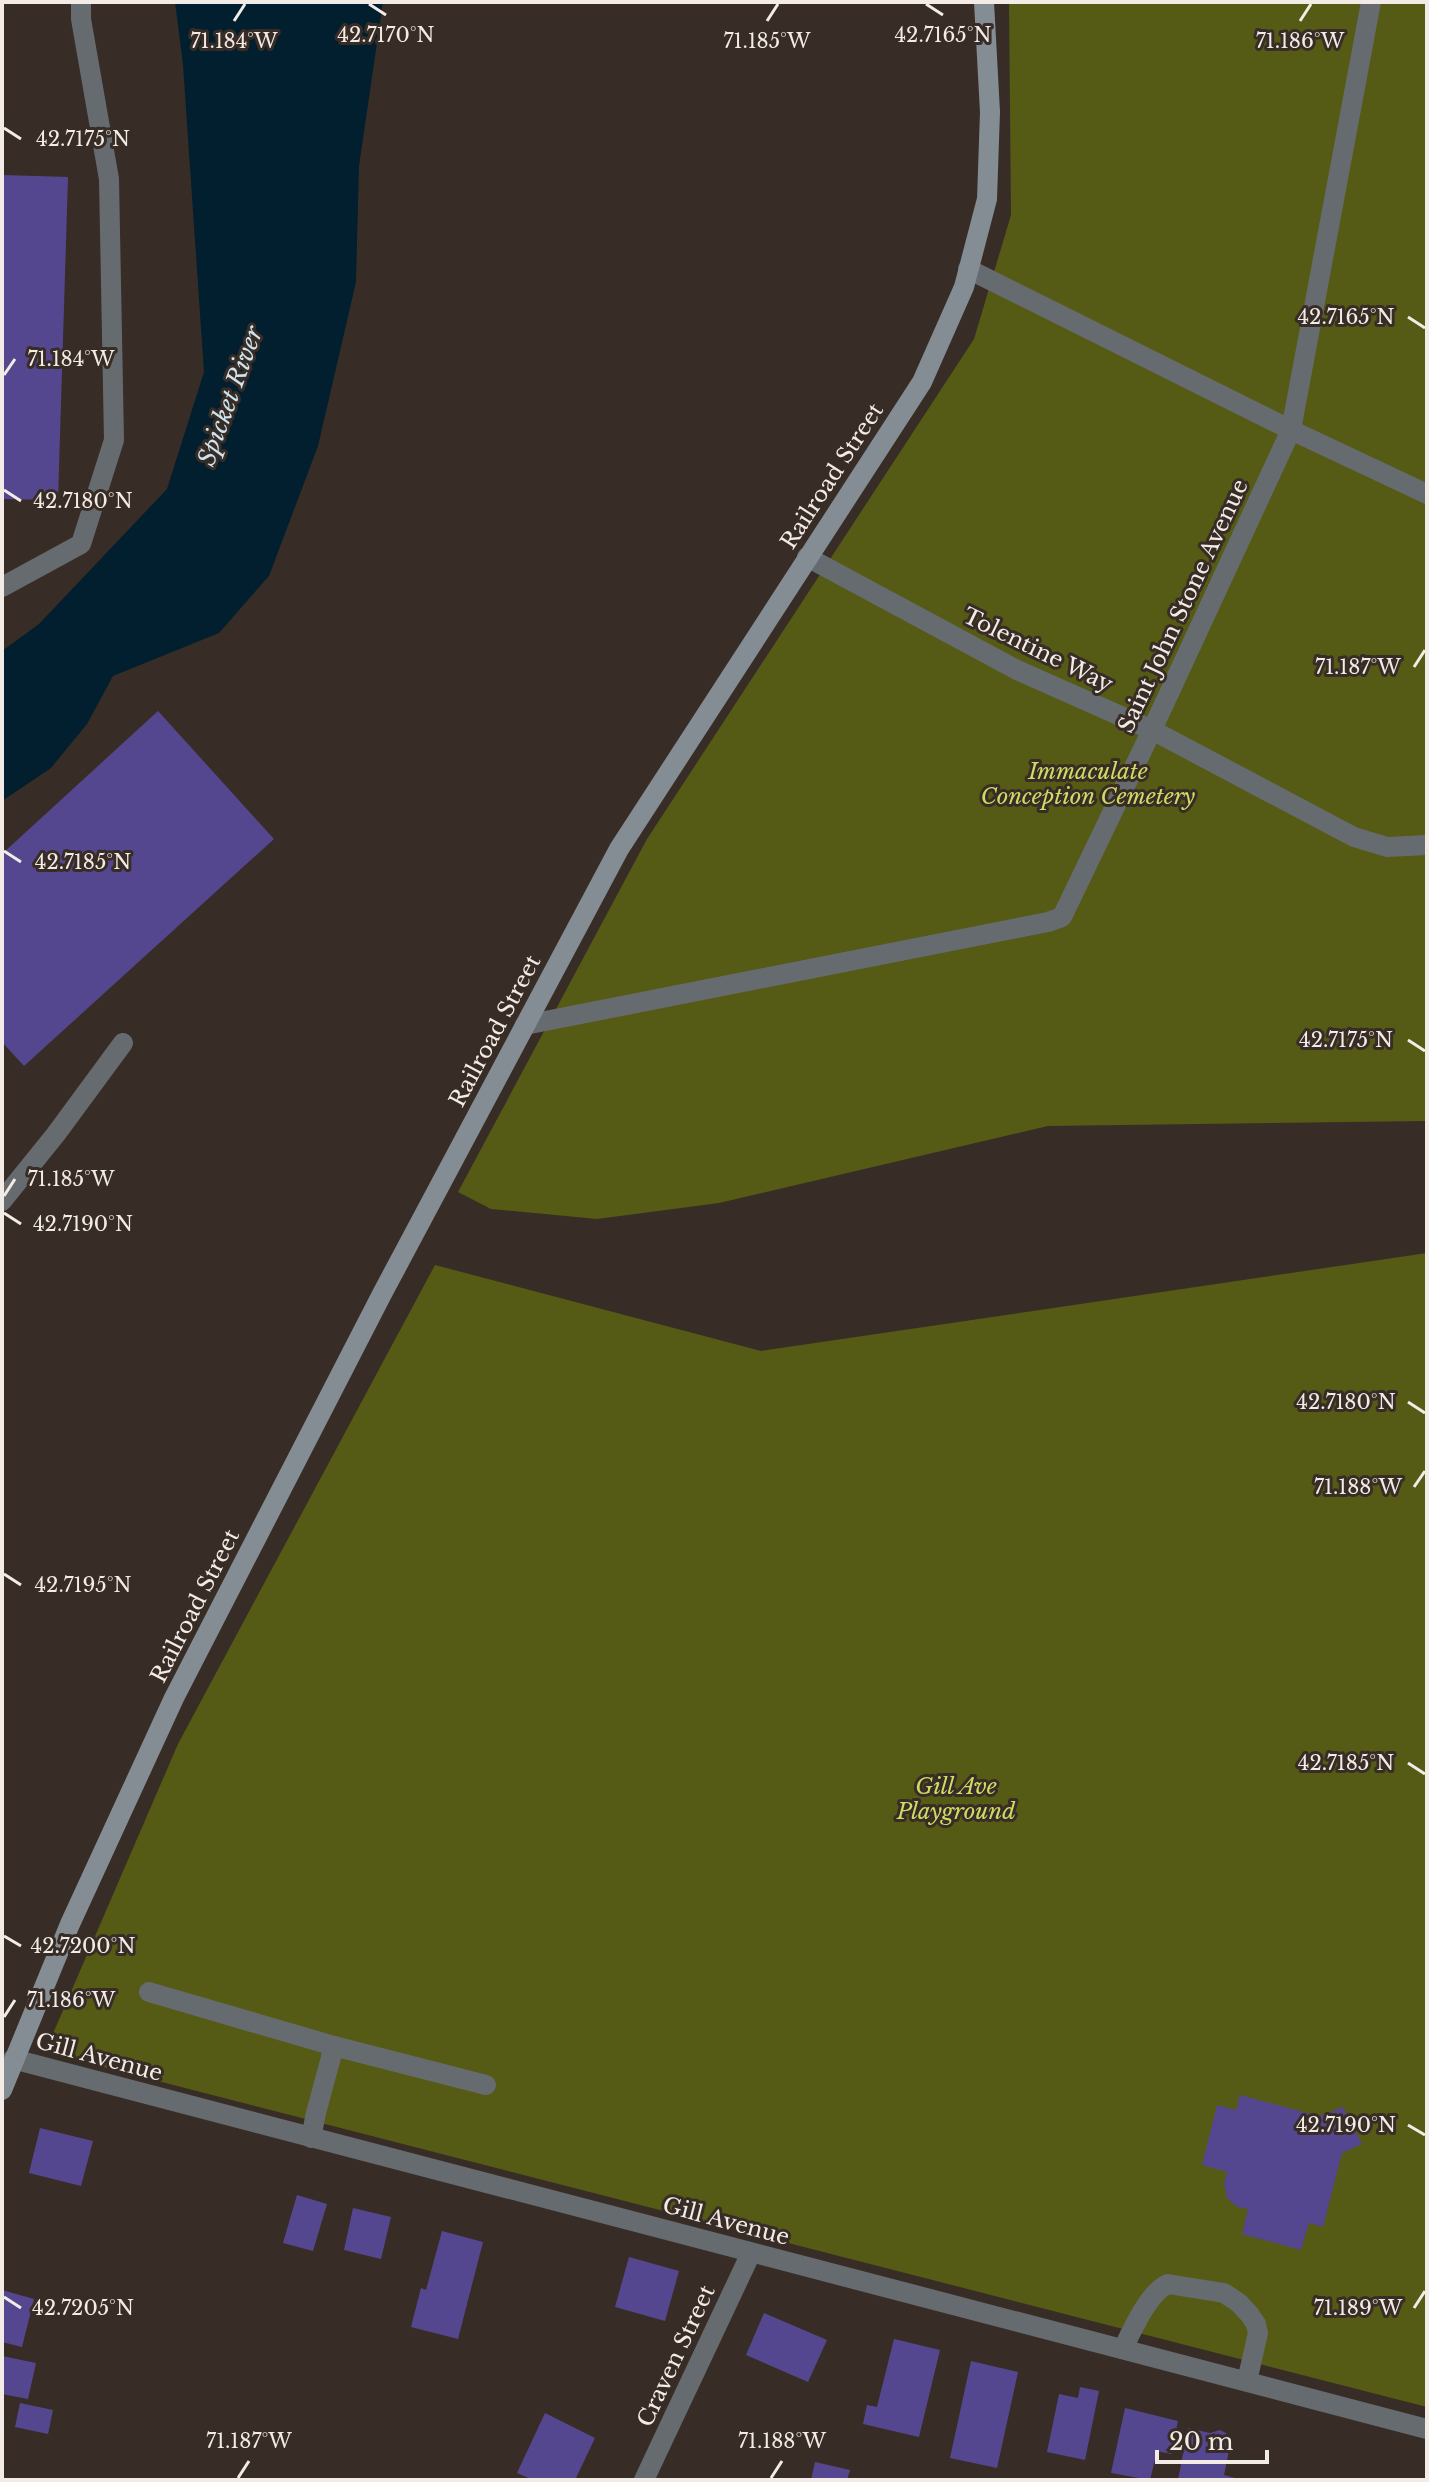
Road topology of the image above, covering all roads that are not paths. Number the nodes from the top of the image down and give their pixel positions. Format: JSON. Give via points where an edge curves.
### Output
{"nodes":[{"id":1,"x":81,"y":2,"type":"edge"},
{"id":2,"x":984,"y":2,"type":"edge"},
{"id":3,"x":1371,"y":2,"type":"edge"},
{"id":4,"x":968,"y":269,"type":"junction"},
{"id":5,"x":1291,"y":430,"type":"junction"},
{"id":6,"x":1427,"y":494,"type":"edge"},
{"id":7,"x":807,"y":557,"type":"junction"},
{"id":8,"x":2,"y":587,"type":"edge"},
{"id":9,"x":1152,"y":730,"type":"junction"},
{"id":10,"x":1427,"y":845,"type":"edge"},
{"id":11,"x":525,"y":1025,"type":"junction"},
{"id":12,"x":123,"y":1043,"type":"dead end"},
{"id":13,"x":2,"y":1201,"type":"edge"},
{"id":14,"x":149,"y":1992,"type":"dead end"},
{"id":15,"x":334,"y":2046,"type":"junction"},
{"id":16,"x":13,"y":2059,"type":"junction"},
{"id":17,"x":486,"y":2085,"type":"dead end"},
{"id":18,"x":2,"y":2090,"type":"edge"},
{"id":19,"x":311,"y":2138,"type":"junction"},
{"id":20,"x":751,"y":2253,"type":"junction"},
{"id":21,"x":1123,"y":2349,"type":"junction"},
{"id":22,"x":1247,"y":2381,"type":"junction"},
{"id":23,"x":1427,"y":2429,"type":"edge"},
{"id":24,"x":644,"y":2480,"type":"edge"}],
"edges":[{"from":1,"to":8,"type":"street","via":[[109,179],[114,440],[81,544]]},
{"from":2,"to":4,"type":"main road","name":"Railroad Street","via":[[990,112],[987,199]]},
{"from":3,"to":5,"type":"street","name":"Saint John Stone Avenue"},
{"from":4,"to":5,"type":"street"},
{"from":4,"to":7,"type":"main road","name":"Railroad Street","via":[[922,382]]},
{"from":5,"to":6,"type":"street"},
{"from":5,"to":9,"type":"street","name":"Saint John Stone Avenue"},
{"from":7,"to":9,"type":"street","name":"Tolentine Way","via":[[1017,670]]},
{"from":7,"to":11,"type":"main road","name":"Railroad Street","via":[[619,849]]},
{"from":9,"to":10,"type":"street","name":"Tolentine Way","via":[[1354,837],[1387,847]]},
{"from":9,"to":11,"type":"street","name":"Saint John Stone Avenue","via":[[1062,917]]},
{"from":11,"to":16,"type":"main road","name":"Railroad Street","via":[[174,1698]]},
{"from":12,"to":13,"type":"street"},
{"from":14,"to":15,"type":"street"},
{"from":15,"to":17,"type":"street"},
{"from":15,"to":19,"type":"street"},
{"from":16,"to":18,"type":"main road","name":"Railroad Street"},
{"from":16,"to":19,"type":"street","name":"Gill Avenue"},
{"from":19,"to":20,"type":"street","name":"Gill Avenue"},
{"from":20,"to":21,"type":"street","name":"Gill Avenue"},
{"from":20,"to":24,"type":"street","name":"Craven Street"},
{"from":21,"to":22,"type":"street","name":"Gill Avenue"},
{"from":21,"to":22,"type":"street","via":[[1159,2288],[1168,2284],[1224,2293],[1256,2324]]},
{"from":22,"to":23,"type":"street","name":"Gill Avenue"}]}
